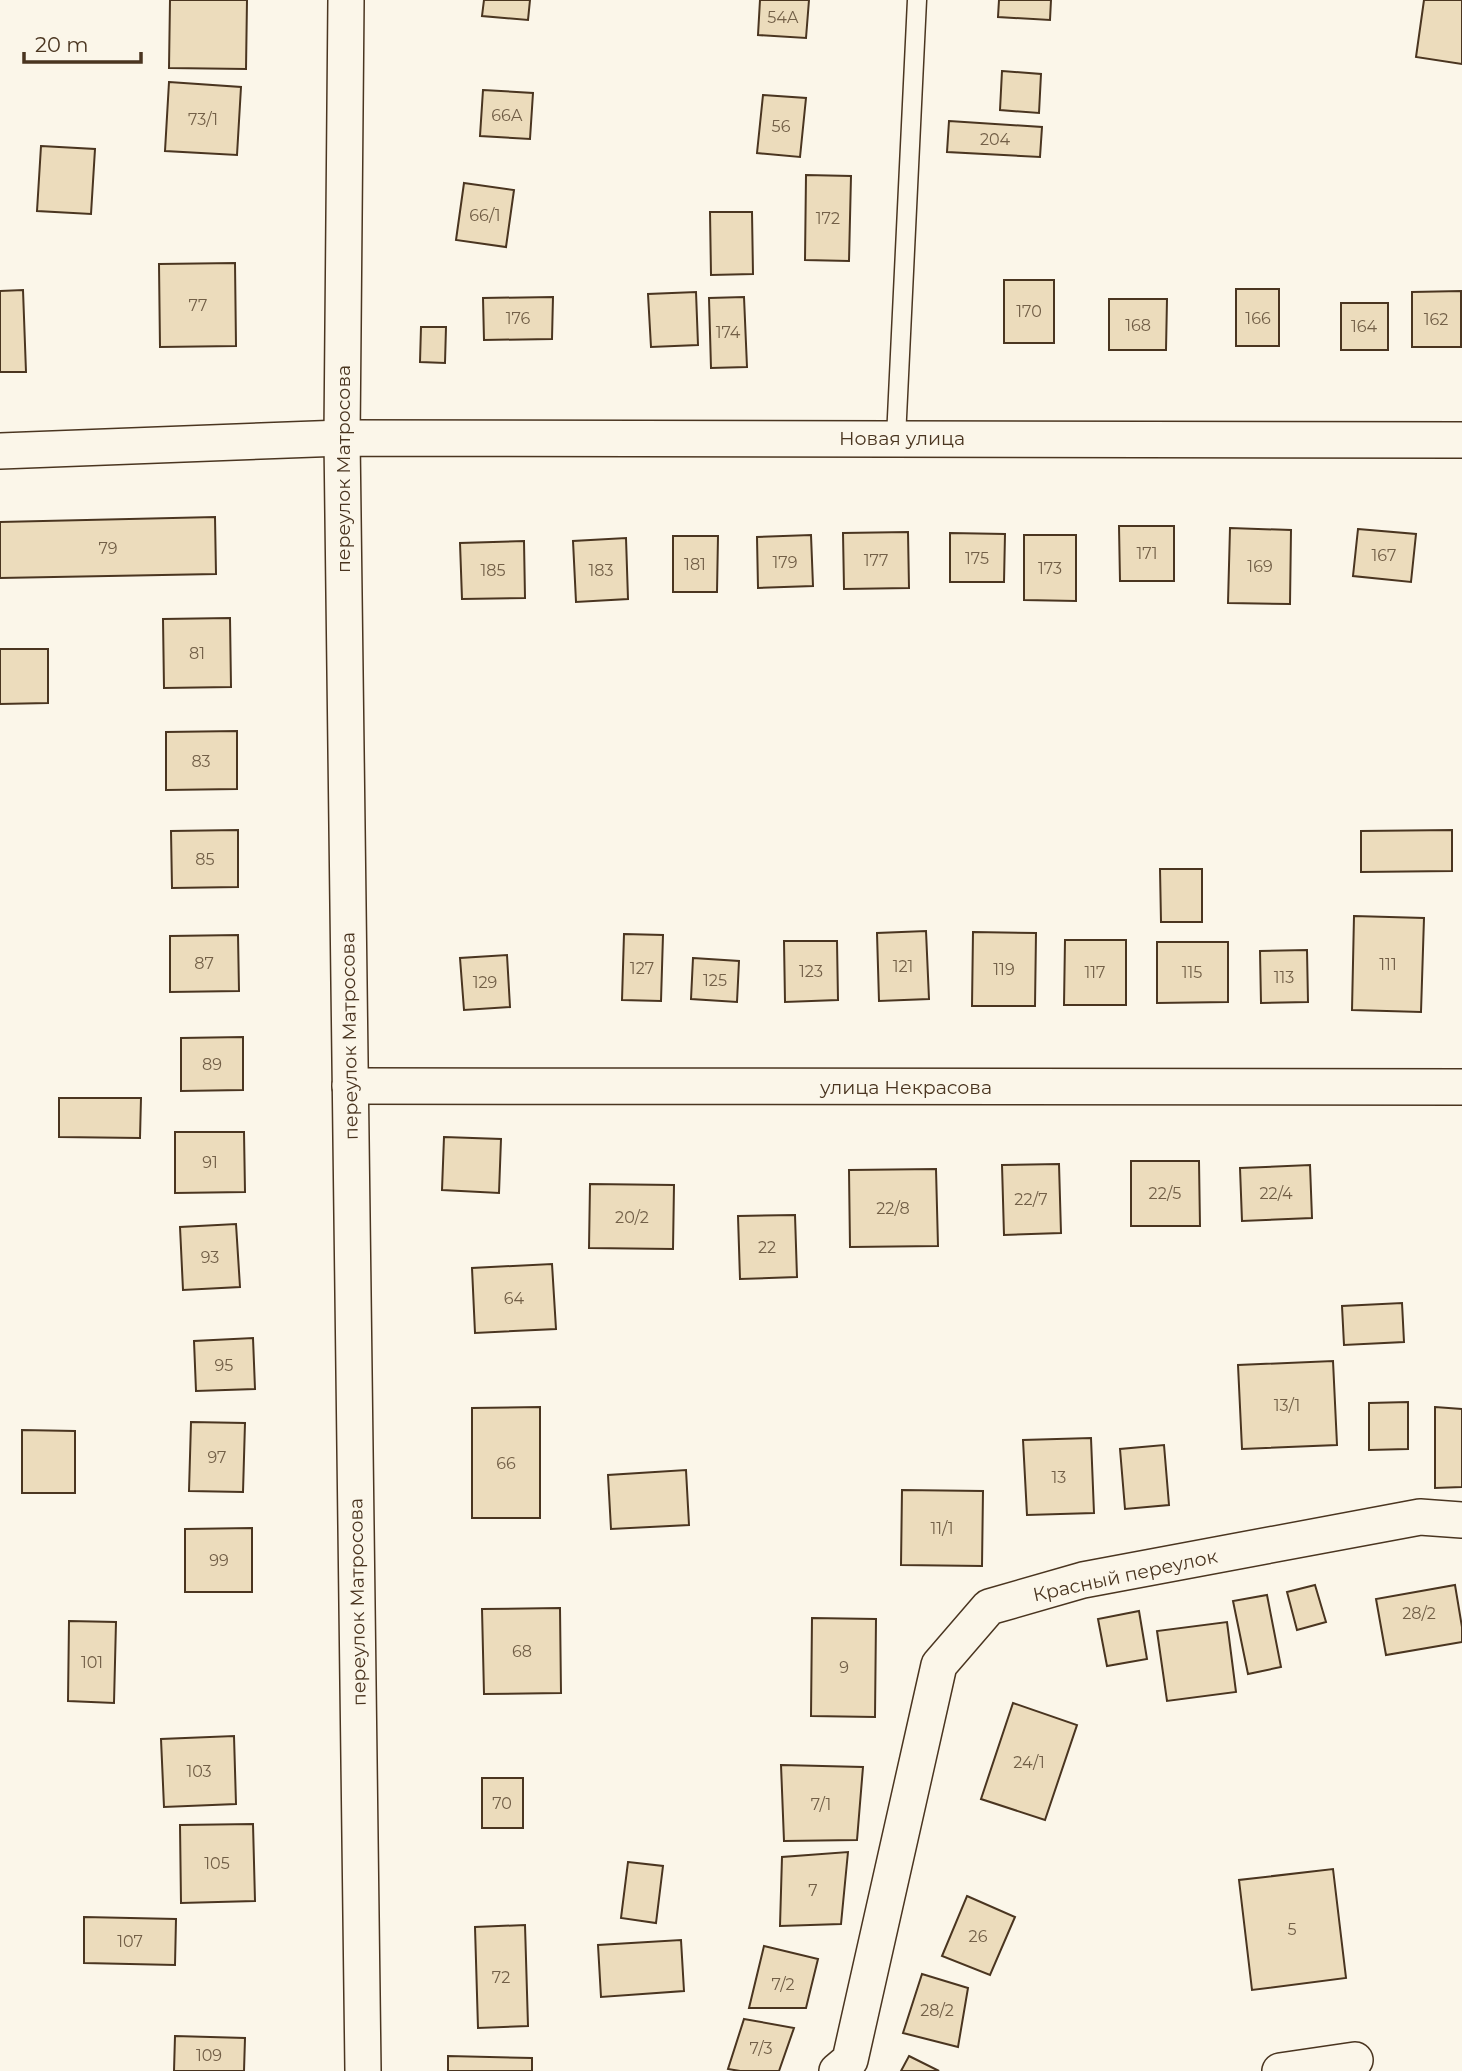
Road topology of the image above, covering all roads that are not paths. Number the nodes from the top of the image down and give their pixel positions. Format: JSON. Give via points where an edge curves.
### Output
{"nodes":[{"id":1,"x":346,"y":0,"type":"edge"},
{"id":2,"x":917,"y":0,"type":"edge"},
{"id":3,"x":342,"y":438,"type":"junction"},
{"id":4,"x":896,"y":438,"type":"junction"},
{"id":5,"x":1462,"y":440,"type":"edge"},
{"id":6,"x":0,"y":451,"type":"edge"},
{"id":7,"x":350,"y":1086,"type":"junction"},
{"id":8,"x":1462,"y":1087,"type":"edge"},
{"id":9,"x":1462,"y":1520,"type":"edge"},
{"id":10,"x":1355,"y":2060,"type":"dead end"},
{"id":11,"x":363,"y":2071,"type":"edge"},
{"id":12,"x":837,"y":2071,"type":"edge"},
{"id":13,"x":1280,"y":2071,"type":"edge"}],
"edges":[{"from":1,"to":3,"type":"street","name":"переулок Матросова"},
{"from":2,"to":4,"type":"lane"},
{"from":3,"to":4,"type":"street","name":"Новая улица"},
{"from":3,"to":6,"type":"street","name":"Новая улица"},
{"from":3,"to":7,"type":"street","name":"переулок Матросова"},
{"from":4,"to":5,"type":"street","name":"Новая улица"},
{"from":7,"to":8,"type":"street","name":"улица Некрасова"},
{"from":7,"to":11,"type":"street","name":"переулок Матросова"},
{"from":9,"to":12,"type":"street","name":"Красный переулок","via":[[1420,1517],[1083,1580],[989,1607],[939,1665],[850,2060]]},
{"from":10,"to":13,"type":"street"}]}
